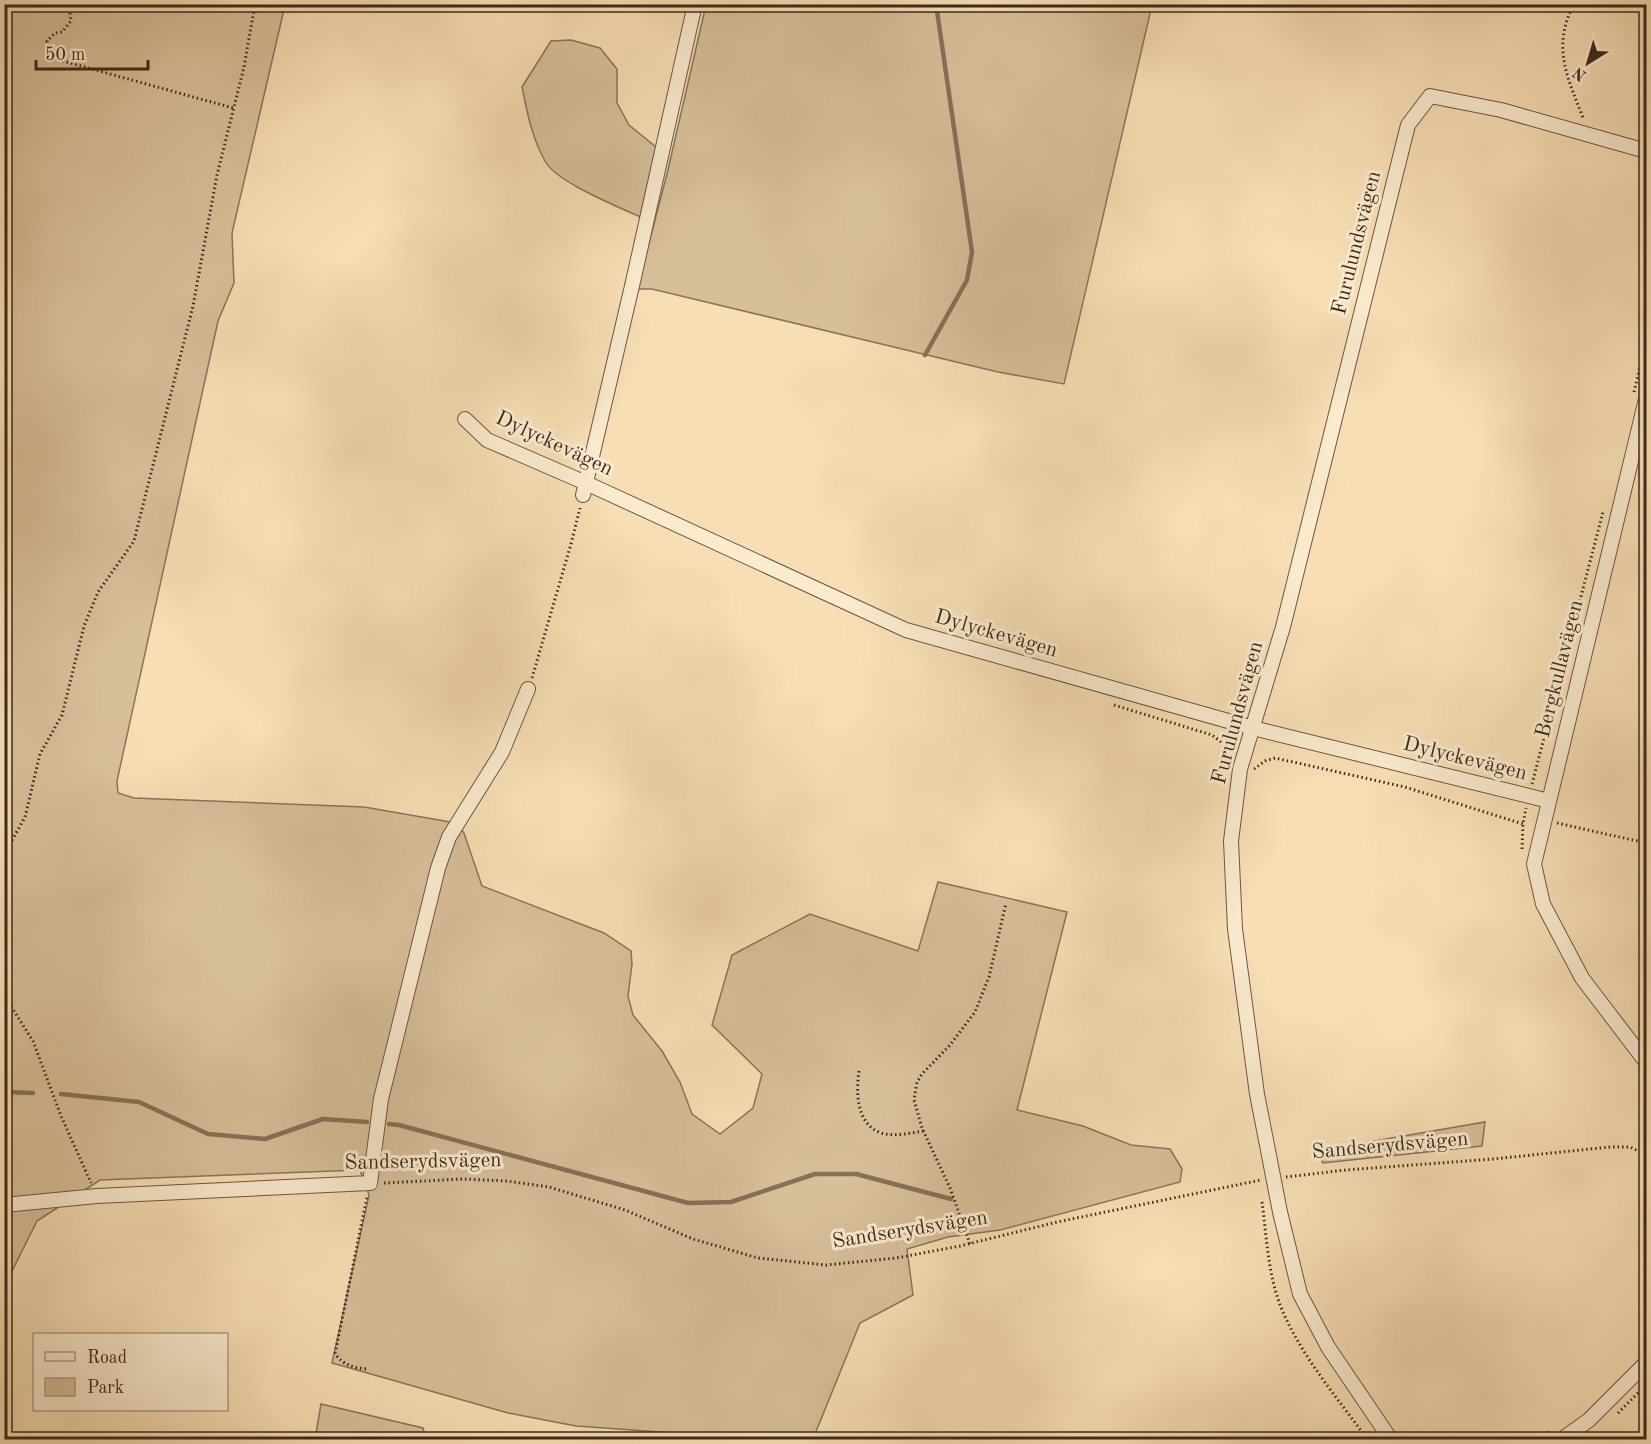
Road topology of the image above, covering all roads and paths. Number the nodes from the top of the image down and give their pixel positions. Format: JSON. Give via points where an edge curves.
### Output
{"nodes":[{"id":1,"x":69,"y":4,"type":"edge"},
{"id":2,"x":255,"y":4,"type":"edge"},
{"id":3,"x":694,"y":4,"type":"edge"},
{"id":4,"x":1574,"y":4,"type":"edge"},
{"id":5,"x":234,"y":108,"type":"junction"},
{"id":6,"x":1585,"y":124,"type":"dead end"},
{"id":7,"x":1647,"y":151,"type":"edge"},
{"id":8,"x":1647,"y":399,"type":"edge"},
{"id":9,"x":465,"y":419,"type":"dead end"},
{"id":10,"x":584,"y":489,"type":"junction"},
{"id":11,"x":528,"y":690,"type":"joint"},
{"id":12,"x":1108,"y":703,"type":"dead end"},
{"id":13,"x":1252,"y":728,"type":"junction"},
{"id":14,"x":1240,"y":769,"type":"junction"},
{"id":15,"x":1549,"y":801,"type":"junction"},
{"id":16,"x":1544,"y":820,"type":"junction"},
{"id":17,"x":1522,"y":824,"type":"dead end"},
{"id":18,"x":4,"y":840,"type":"edge"},
{"id":19,"x":11,"y":842,"type":"junction"},
{"id":20,"x":1647,"y":843,"type":"edge"},
{"id":21,"x":4,"y":848,"type":"edge"},
{"id":22,"x":1006,"y":903,"type":"dead end"},
{"id":23,"x":4,"y":995,"type":"edge"},
{"id":24,"x":1647,"y":1062,"type":"edge"},
{"id":25,"x":859,"y":1071,"type":"dead end"},
{"id":26,"x":924,"y":1131,"type":"junction"},
{"id":27,"x":1647,"y":1155,"type":"edge"},
{"id":28,"x":1273,"y":1178,"type":"junction"},
{"id":29,"x":370,"y":1183,"type":"junction"},
{"id":30,"x":1261,"y":1192,"type":"dead end"},
{"id":31,"x":97,"y":1196,"type":"junction"},
{"id":32,"x":4,"y":1205,"type":"edge"},
{"id":33,"x":970,"y":1244,"type":"junction"},
{"id":34,"x":1647,"y":1363,"type":"edge"},
{"id":35,"x":366,"y":1369,"type":"dead end"},
{"id":36,"x":1368,"y":1440,"type":"edge"},
{"id":37,"x":1391,"y":1440,"type":"edge"},
{"id":38,"x":1561,"y":1440,"type":"edge"}],
"edges":[{"from":1,"to":5,"type":"path","via":[[70,21],[62,32],[47,41],[56,59]]},
{"from":2,"to":5,"type":"path"},
{"from":3,"to":10,"type":"street"},
{"from":4,"to":6,"type":"path","via":[[1565,21],[1562,55]]},
{"from":5,"to":19,"type":"path","via":[[217,175],[193,306],[134,541],[98,592],[84,626],[62,715],[40,754],[25,817]]},
{"from":7,"to":13,"type":"street","name":"Furulundsvägen","via":[[1501,110],[1430,96],[1408,125],[1283,627]]},
{"from":8,"to":15,"type":"street","name":"Bergkullavägen"},
{"from":9,"to":10,"type":"street","name":"Dylyckevägen","via":[[487,440]]},
{"from":10,"to":11,"type":"path"},
{"from":10,"to":13,"type":"street","name":"Dylyckevägen","via":[[906,630]]},
{"from":11,"to":29,"type":"street","via":[[502,752],[449,837],[438,868],[381,1099]]},
{"from":12,"to":14,"type":"path","via":[[1212,735],[1231,755],[1232,768]]},
{"from":13,"to":14,"type":"street","name":"Furulundsvägen"},
{"from":13,"to":15,"type":"street","name":"Dylyckevägen"},
{"from":14,"to":17,"type":"path","via":[[1249,771],[1275,758],[1405,787]]},
{"from":14,"to":28,"type":"street","name":"Furulundsvägen","via":[[1231,841],[1235,929],[1257,1094]]},
{"from":15,"to":16,"type":"street","name":"Bergkullavägen"},
{"from":16,"to":20,"type":"path"},
{"from":16,"to":24,"type":"street","name":"Bergkullavägen","via":[[1534,864],[1543,904],[1582,978]]},
{"from":18,"to":19,"type":"path"},
{"from":19,"to":21,"type":"path"},
{"from":22,"to":26,"type":"path","via":[[989,977],[975,1012],[917,1082],[914,1100]]},
{"from":23,"to":31,"type":"path","via":[[33,1041]]},
{"from":25,"to":26,"type":"path","via":[[856,1090],[867,1123],[881,1133]]},
{"from":26,"to":33,"type":"path"},
{"from":27,"to":28,"type":"path","name":"Sandserydsvägen","via":[[1630,1147],[1610,1146]]},
{"from":28,"to":33,"type":"path","name":"Sandserydsvägen"},
{"from":28,"to":37,"type":"street","name":"Furulundsvägen","via":[[1300,1294],[1328,1347]]},
{"from":29,"to":31,"type":"street","name":"Sandserydsvägen"},
{"from":29,"to":33,"type":"path","name":"Sandserydsvägen","via":[[464,1179],[549,1187],[758,1258],[825,1265],[896,1258]]},
{"from":29,"to":35,"type":"path","via":[[335,1354],[353,1368]]},
{"from":30,"to":36,"type":"path","via":[[1271,1270],[1282,1310],[1300,1344]]},
{"from":31,"to":32,"type":"street","name":"Sandserydsvägen"},
{"from":34,"to":38,"type":"street","via":[[1589,1420]]}]}
